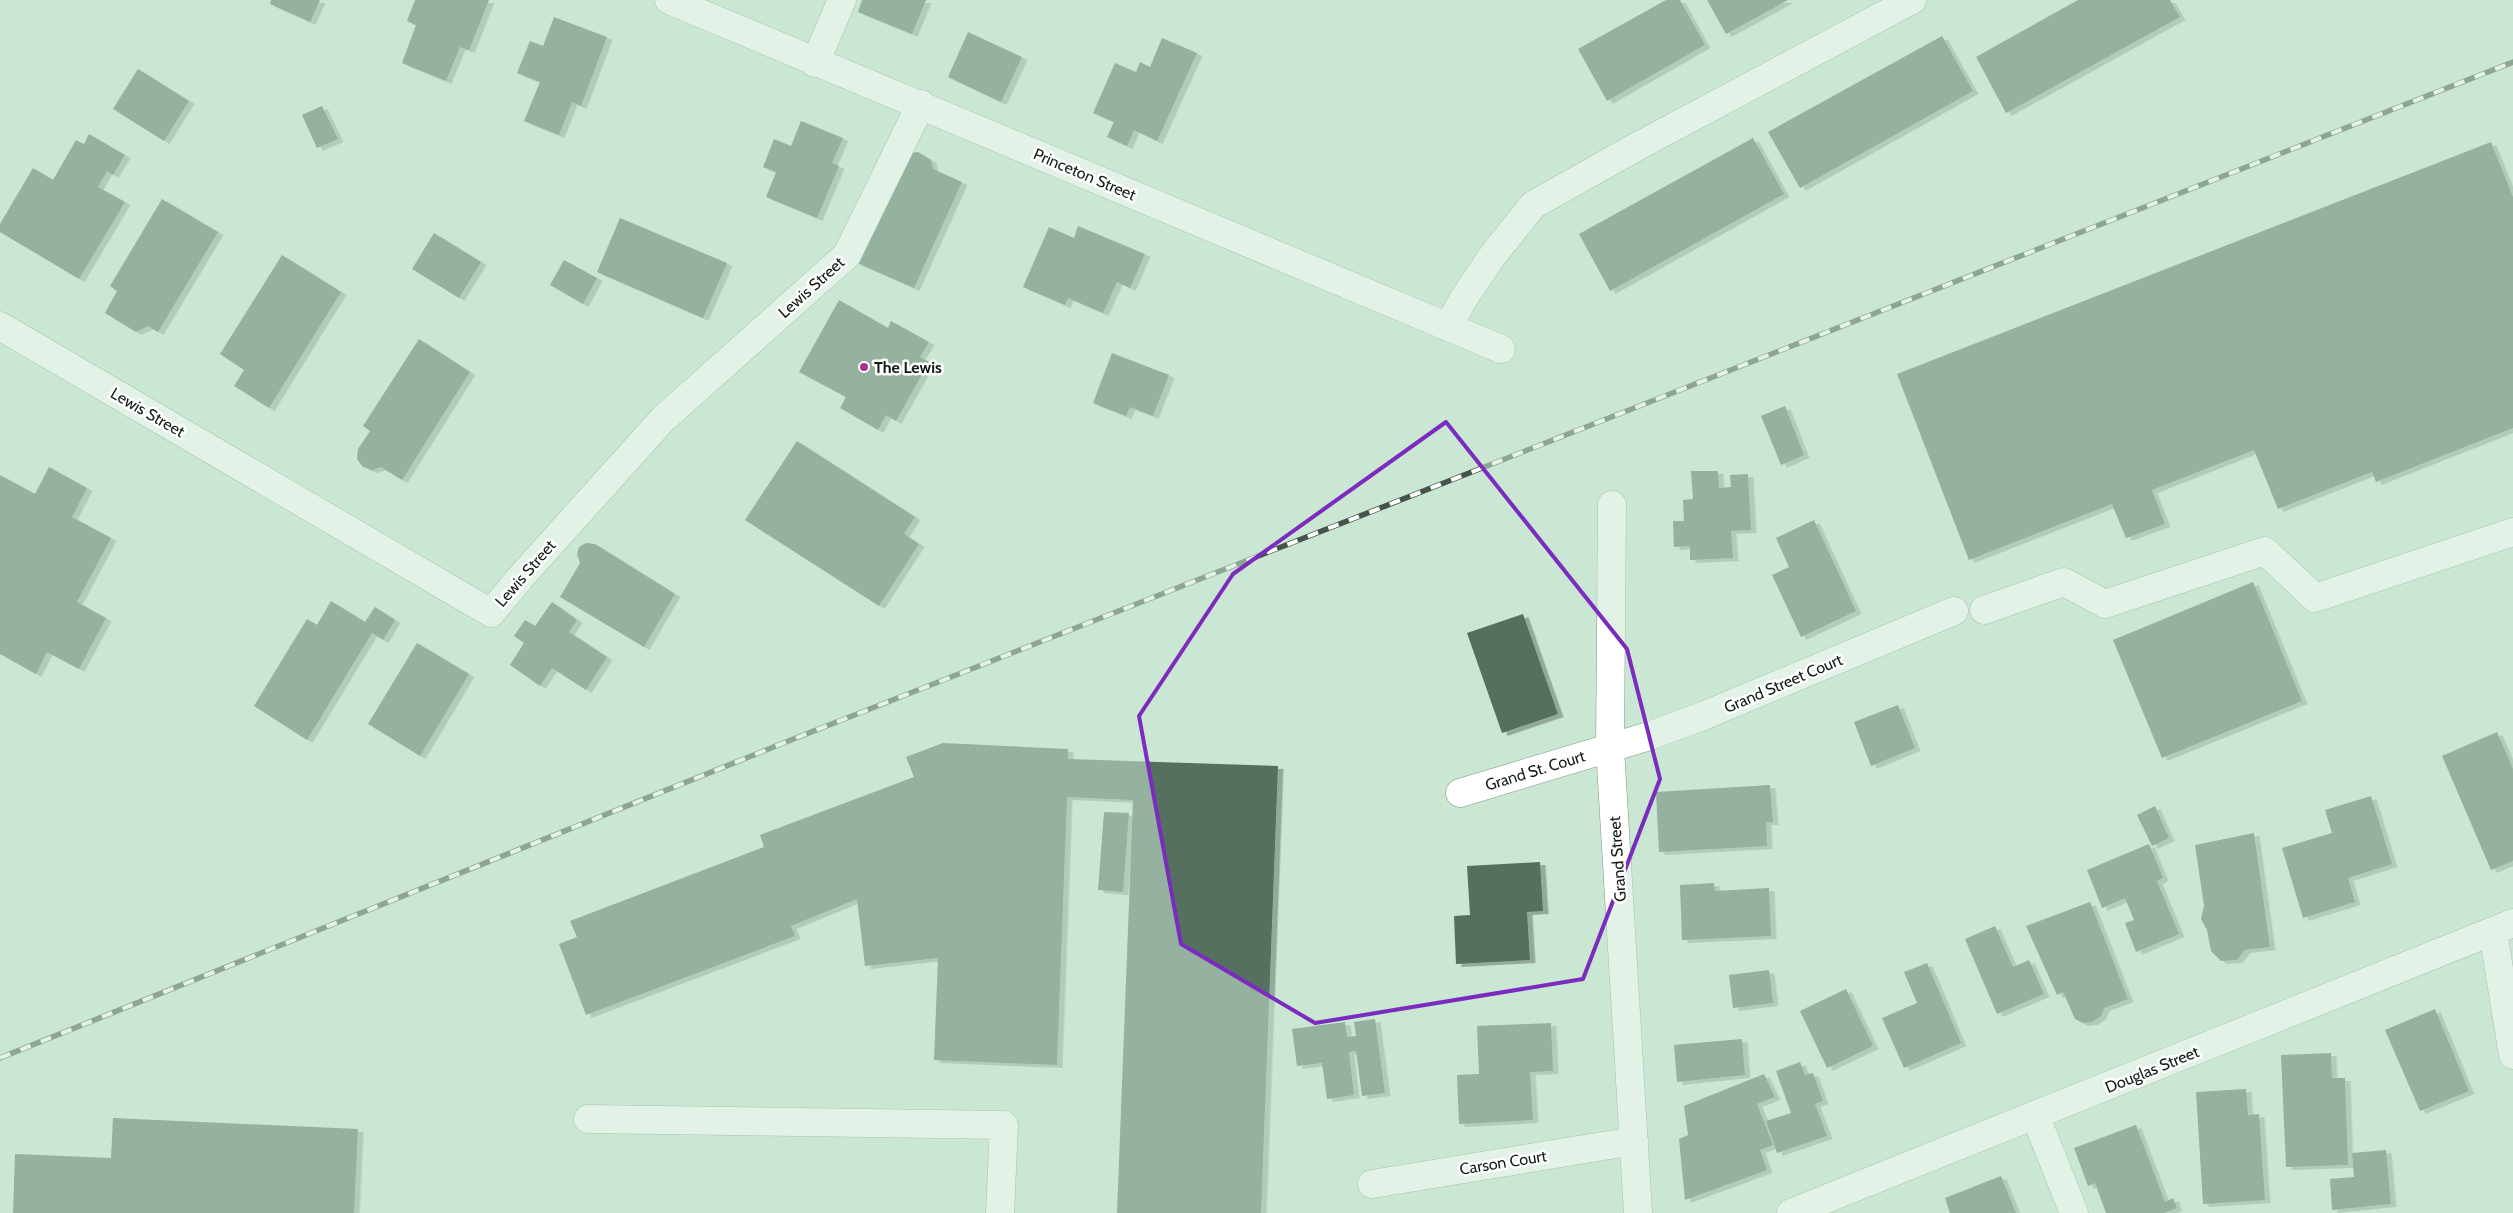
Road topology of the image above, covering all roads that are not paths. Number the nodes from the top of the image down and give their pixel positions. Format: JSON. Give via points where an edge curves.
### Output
{"nodes":[{"id":1,"x":669,"y":0,"type":"edge"},
{"id":2,"x":842,"y":0,"type":"edge"},
{"id":3,"x":1912,"y":0,"type":"edge"},
{"id":4,"x":815,"y":63,"type":"junction"},
{"id":5,"x":921,"y":104,"type":"junction"},
{"id":6,"x":0,"y":326,"type":"edge"},
{"id":7,"x":1448,"y":327,"type":"junction"},
{"id":8,"x":1501,"y":349,"type":"dead end"},
{"id":9,"x":1612,"y":505,"type":"dead end"},
{"id":10,"x":2513,"y":532,"type":"edge"},
{"id":11,"x":1984,"y":610,"type":"dead end"},
{"id":12,"x":1954,"y":611,"type":"dead end"},
{"id":13,"x":1610,"y":748,"type":"junction"},
{"id":14,"x":1460,"y":793,"type":"dead end"},
{"id":15,"x":2503,"y":927,"type":"edge"},
{"id":16,"x":2513,"y":1055,"type":"edge"},
{"id":17,"x":2035,"y":1115,"type":"junction"},
{"id":18,"x":588,"y":1119,"type":"dead end"},
{"id":19,"x":1634,"y":1141,"type":"junction"},
{"id":20,"x":1372,"y":1184,"type":"dead end"},
{"id":21,"x":1000,"y":1213,"type":"edge"},
{"id":22,"x":1638,"y":1213,"type":"edge"},
{"id":23,"x":1791,"y":1213,"type":"edge"},
{"id":24,"x":2074,"y":1213,"type":"edge"}],
"edges":[{"from":1,"to":4,"type":"street","name":"Princeton Street"},
{"from":2,"to":4,"type":"street"},
{"from":3,"to":7,"type":"street","via":[[1647,141],[1533,206],[1493,255]]},
{"from":4,"to":5,"type":"street","name":"Princeton Street"},
{"from":5,"to":6,"type":"street","name":"Lewis Street","via":[[847,255],[663,419],[491,613]]},
{"from":5,"to":7,"type":"street","name":"Princeton Street"},
{"from":7,"to":8,"type":"street","name":"Princeton Street"},
{"from":9,"to":13,"type":"street","name":"Grand Street"},
{"from":10,"to":11,"type":"street","via":[[2315,598],[2265,551],[2105,604],[2064,582]]},
{"from":12,"to":13,"type":"street","name":"Grand Street Court","via":[[1703,716]]},
{"from":13,"to":14,"type":"street","name":"Grand St. Court"},
{"from":13,"to":19,"type":"street","name":"Grand Street"},
{"from":15,"to":16,"type":"street"},
{"from":15,"to":17,"type":"street","name":"Douglas Street"},
{"from":17,"to":23,"type":"street","name":"Douglas Street"},
{"from":17,"to":24,"type":"street"},
{"from":18,"to":21,"type":"street","via":[[1004,1125]]},
{"from":19,"to":20,"type":"street","name":"Carson Court"},
{"from":19,"to":22,"type":"street","name":"Grand Street"}]}
